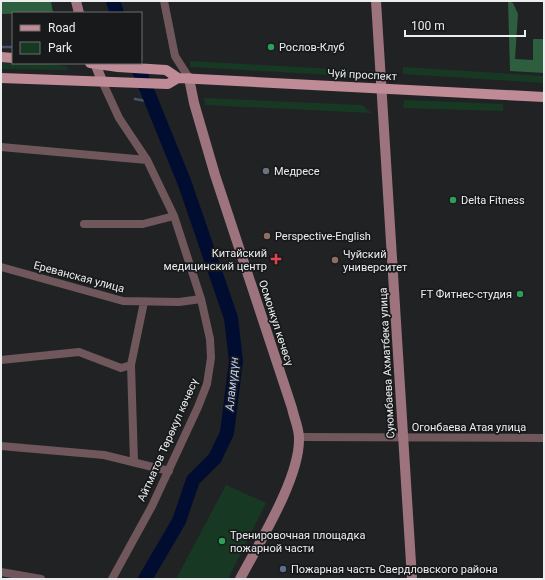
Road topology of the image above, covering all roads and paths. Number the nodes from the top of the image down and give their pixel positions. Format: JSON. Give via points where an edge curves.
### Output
{"nodes":[{"id":1,"x":76,"y":1,"type":"edge"},
{"id":2,"x":164,"y":1,"type":"edge"},
{"id":3,"x":376,"y":1,"type":"edge"},
{"id":4,"x":79,"y":12,"type":"edge"},
{"id":5,"x":1,"y":57,"type":"edge"},
{"id":6,"x":12,"y":58,"type":"edge"},
{"id":7,"x":94,"y":64,"type":"edge"},
{"id":8,"x":100,"y":64,"type":"edge"},
{"id":9,"x":1,"y":78,"type":"edge"},
{"id":10,"x":178,"y":78,"type":"junction"},
{"id":11,"x":189,"y":78,"type":"junction"},
{"id":12,"x":102,"y":81,"type":"junction"},
{"id":13,"x":381,"y":87,"type":"junction"},
{"id":14,"x":544,"y":97,"type":"edge"},
{"id":15,"x":1,"y":147,"type":"edge"},
{"id":16,"x":146,"y":160,"type":"junction"},
{"id":17,"x":174,"y":216,"type":"junction"},
{"id":18,"x":84,"y":224,"type":"dead end"},
{"id":19,"x":1,"y":267,"type":"edge"},
{"id":20,"x":201,"y":299,"type":"junction"},
{"id":21,"x":144,"y":302,"type":"junction"},
{"id":22,"x":1,"y":360,"type":"edge"},
{"id":23,"x":132,"y":365,"type":"junction"},
{"id":24,"x":299,"y":437,"type":"junction"},
{"id":25,"x":403,"y":438,"type":"junction"},
{"id":26,"x":544,"y":438,"type":"edge"},
{"id":27,"x":1,"y":446,"type":"edge"},
{"id":28,"x":134,"y":462,"type":"junction"},
{"id":29,"x":169,"y":471,"type":"junction"},
{"id":30,"x":1,"y":572,"type":"edge"},
{"id":31,"x":41,"y":579,"type":"edge"},
{"id":32,"x":112,"y":579,"type":"edge"},
{"id":33,"x":240,"y":579,"type":"edge"},
{"id":34,"x":412,"y":579,"type":"edge"}],
"edges":[{"from":1,"to":4,"type":"street"},
{"from":2,"to":11,"type":"street","name":"Осмонкул көчөсү","via":[[175,56]]},
{"from":3,"to":13,"type":"street","name":"Суюмбаева Ахматбека улица"},
{"from":5,"to":6,"type":"main road"},
{"from":7,"to":12,"type":"street","name":"Айтматов Төрөкул көчөсү"},
{"from":8,"to":10,"type":"main road","via":[[166,70]]},
{"from":9,"to":12,"type":"main road"},
{"from":10,"to":11,"type":"main road","name":"Чуй проспект"},
{"from":10,"to":12,"type":"main road","via":[[168,84]]},
{"from":11,"to":13,"type":"main road","name":"Чуй проспект"},
{"from":11,"to":24,"type":"street","name":"Осмонкул көчөсү","via":[[215,175],[290,401]]},
{"from":12,"to":16,"type":"street","name":"Айтматов Төрөкул көчөсү","via":[[119,118]]},
{"from":13,"to":14,"type":"main road","name":"Чуй проспект"},
{"from":13,"to":25,"type":"street","name":"Суюмбаева Ахматбека улица"},
{"from":15,"to":16,"type":"street"},
{"from":16,"to":17,"type":"street","name":"Айтматов Төрөкул көчөсү"},
{"from":17,"to":18,"type":"street","via":[[143,224]]},
{"from":17,"to":20,"type":"street","name":"Айтматов Төрөкул көчөсү"},
{"from":19,"to":21,"type":"street","name":"Ереванская улица","via":[[123,301]]},
{"from":20,"to":21,"type":"street","name":"Ереванская улица"},
{"from":20,"to":29,"type":"street","name":"Айтматов Төрөкул көчөсү","via":[[210,339],[210,373],[198,407]]},
{"from":21,"to":23,"type":"street"},
{"from":22,"to":23,"type":"street","via":[[79,352],[121,368]]},
{"from":23,"to":28,"type":"street"},
{"from":24,"to":25,"type":"street","name":"Огонбаева Атая улица"},
{"from":24,"to":33,"type":"street","name":"Осмонкул көчөсү","via":[[298,452],[291,476]]},
{"from":25,"to":26,"type":"street","name":"Огонбаева Атая улица"},
{"from":25,"to":34,"type":"street","name":"Суюмбаева Ахматбека улица"},
{"from":27,"to":28,"type":"street","via":[[104,455]]},
{"from":28,"to":29,"type":"street"},
{"from":29,"to":32,"type":"street","name":"Айтматов Төрөкул көчөсү"},
{"from":30,"to":31,"type":"street"}]}
